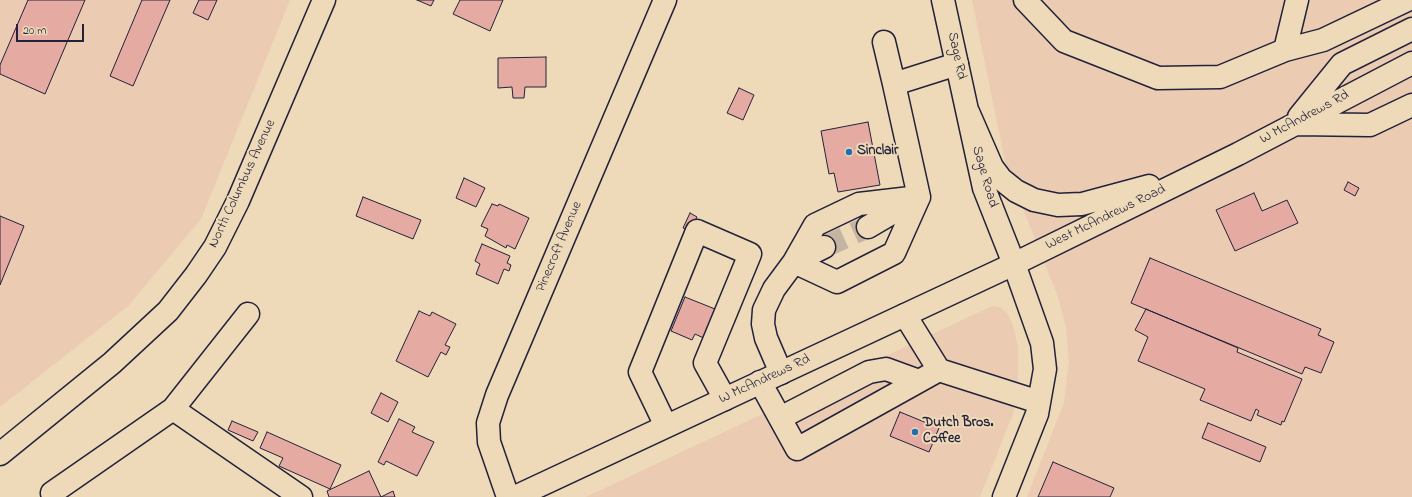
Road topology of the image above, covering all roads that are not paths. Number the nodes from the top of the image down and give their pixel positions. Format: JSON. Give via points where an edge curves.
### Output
{"nodes":[{"id":1,"x":324,"y":0,"type":"edge"},
{"id":2,"x":665,"y":0,"type":"edge"},
{"id":3,"x":943,"y":0,"type":"edge"},
{"id":4,"x":1026,"y":0,"type":"edge"},
{"id":5,"x":1297,"y":0,"type":"edge"},
{"id":6,"x":1407,"y":0,"type":"edge"},
{"id":7,"x":1412,"y":29,"type":"edge"},
{"id":8,"x":884,"y":42,"type":"dead end"},
{"id":9,"x":1285,"y":50,"type":"junction"},
{"id":10,"x":1412,"y":63,"type":"edge"},
{"id":11,"x":957,"y":64,"type":"junction"},
{"id":12,"x":894,"y":84,"type":"junction"},
{"id":13,"x":1412,"y":106,"type":"edge"},
{"id":14,"x":968,"y":112,"type":"junction"},
{"id":15,"x":1294,"y":124,"type":"junction"},
{"id":16,"x":1198,"y":173,"type":"junction"},
{"id":17,"x":919,"y":197,"type":"junction"},
{"id":18,"x":868,"y":227,"type":"tunnel mouth"},
{"id":19,"x":824,"y":247,"type":"tunnel mouth"},
{"id":20,"x":794,"y":262,"type":"junction"},
{"id":21,"x":1014,"y":264,"type":"junction"},
{"id":22,"x":248,"y":314,"type":"dead end"},
{"id":23,"x":905,"y":314,"type":"junction"},
{"id":24,"x":939,"y":370,"type":"junction"},
{"id":25,"x":781,"y":373,"type":"junction"},
{"id":26,"x":919,"y":381,"type":"junction"},
{"id":27,"x":760,"y":382,"type":"junction"},
{"id":28,"x":725,"y":399,"type":"junction"},
{"id":29,"x":1039,"y":402,"type":"junction"},
{"id":30,"x":173,"y":409,"type":"junction"},
{"id":31,"x":780,"y":418,"type":"junction"},
{"id":32,"x":666,"y":426,"type":"junction"},
{"id":33,"x":0,"y":454,"type":"edge"},
{"id":34,"x":52,"y":493,"type":"dead end"},
{"id":35,"x":301,"y":497,"type":"edge"},
{"id":36,"x":508,"y":497,"type":"edge"},
{"id":37,"x":515,"y":497,"type":"edge"},
{"id":38,"x":1004,"y":497,"type":"edge"}],
"edges":[{"from":1,"to":33,"type":"main road","name":"North Columbus Avenue","via":[[238,200],[215,246],[196,275],[168,311],[112,363]]},
{"from":2,"to":36,"type":"main road","name":"Pinecroft Avenue","via":[[500,388],[488,423],[489,442]]},
{"from":3,"to":11,"type":"main road","name":"Sage Rd"},
{"from":4,"to":9,"type":"main road","via":[[1064,41],[1158,78],[1220,77]]},
{"from":5,"to":9,"type":"main road"},
{"from":6,"to":9,"type":"main road","via":[[1323,40]]},
{"from":7,"to":15,"type":"main road","via":[[1342,64]]},
{"from":8,"to":12,"type":"main road"},
{"from":10,"to":15,"type":"main road","name":"W McAndrews Rd"},
{"from":11,"to":12,"type":"main road"},
{"from":11,"to":14,"type":"main road","name":"Sage Rd"},
{"from":12,"to":17,"type":"main road"},
{"from":13,"to":15,"type":"main road","via":[[1370,125]]},
{"from":14,"to":16,"type":"main road","via":[[992,167],[1001,179],[1016,191],[1034,200],[1058,205],[1082,204]]},
{"from":14,"to":21,"type":"main road","name":"Sage Road","via":[[984,188]]},
{"from":15,"to":16,"type":"main road","name":"W McAndrews Rd"},
{"from":16,"to":21,"type":"main road","name":"West McAndrews Road"},
{"from":17,"to":18,"type":"main road"},
{"from":17,"to":20,"type":"main road","via":[[859,204],[815,225]]},
{"from":17,"to":20,"type":"main road","via":[[894,253],[837,282]]},
{"from":19,"to":20,"type":"main road"},
{"from":20,"to":25,"type":"main road","via":[[774,289],[764,310],[766,338]]},
{"from":21,"to":23,"type":"main road","name":"W McAndrews Rd"},
{"from":21,"to":29,"type":"main road","name":"Sage Road","via":[[1042,343],[1045,369]]},
{"from":22,"to":30,"type":"main road"},
{"from":23,"to":24,"type":"main road"},
{"from":23,"to":25,"type":"main road","name":"W McAndrews Rd"},
{"from":24,"to":26,"type":"main road"},
{"from":24,"to":29,"type":"main road"},
{"from":25,"to":27,"type":"main road","name":"W McAndrews Rd"},
{"from":26,"to":31,"type":"main road","via":[[886,369],[869,372]]},
{"from":26,"to":31,"type":"main road","via":[[797,449]]},
{"from":27,"to":28,"type":"main road","name":"W McAndrews Rd"},
{"from":27,"to":31,"type":"main road"},
{"from":28,"to":32,"type":"main road","name":"W McAndrews Rd"},
{"from":28,"to":32,"type":"main road","via":[[705,363],[750,254],[697,231],[640,372]]},
{"from":29,"to":38,"type":"main road","name":"Sage Road","via":[[1026,445]]},
{"from":30,"to":34,"type":"main road"},
{"from":30,"to":35,"type":"main road"},
{"from":32,"to":37,"type":"main road","name":"W McAndrews Rd"}]}
